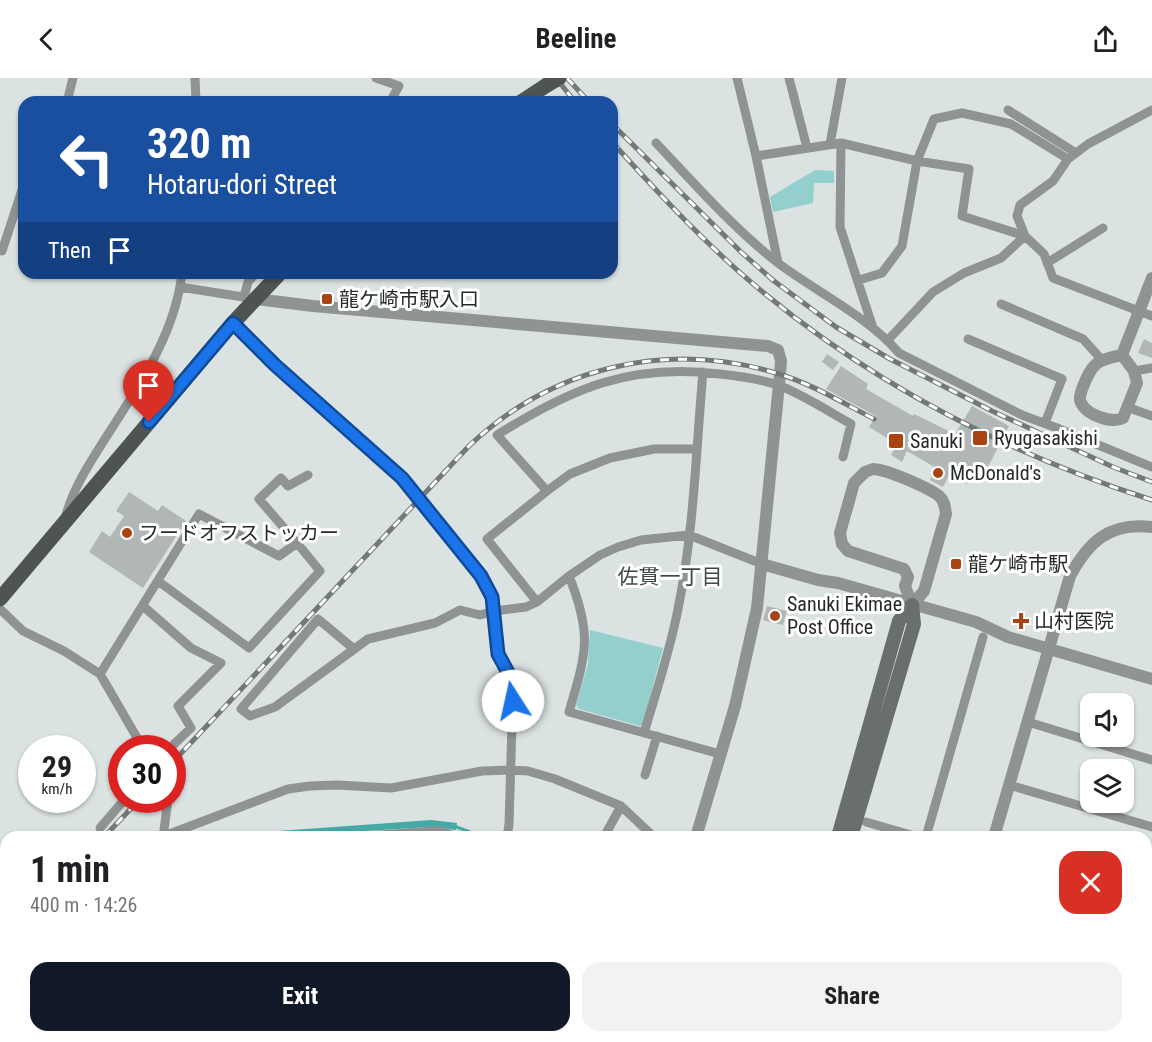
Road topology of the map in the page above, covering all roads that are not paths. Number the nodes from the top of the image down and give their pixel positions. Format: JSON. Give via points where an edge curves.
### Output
{"nodes":[{"id":1,"x":73,"y":78,"type":"edge"},
{"id":2,"x":195,"y":78,"type":"edge"},
{"id":3,"x":376,"y":78,"type":"edge"},
{"id":4,"x":737,"y":78,"type":"edge"},
{"id":5,"x":789,"y":78,"type":"edge"},
{"id":6,"x":842,"y":78,"type":"edge"},
{"id":7,"x":553,"y":81,"type":"edge"},
{"id":8,"x":68,"y":96,"type":"edge"},
{"id":9,"x":196,"y":96,"type":"edge"},
{"id":10,"x":393,"y":96,"type":"edge"},
{"id":11,"x":530,"y":96,"type":"edge"},
{"id":12,"x":1008,"y":110,"type":"dead end"},
{"id":13,"x":1152,"y":110,"type":"edge"},
{"id":14,"x":841,"y":142,"type":"junction"},
{"id":15,"x":656,"y":143,"type":"dead end"},
{"id":16,"x":830,"y":144,"type":"junction"},
{"id":17,"x":807,"y":148,"type":"junction"},
{"id":18,"x":1076,"y":153,"type":"junction"},
{"id":19,"x":756,"y":156,"type":"junction"},
{"id":20,"x":1068,"y":159,"type":"junction"},
{"id":21,"x":917,"y":161,"type":"junction"},
{"id":22,"x":18,"y":202,"type":"edge"},
{"id":23,"x":1103,"y":228,"type":"dead end"},
{"id":24,"x":1025,"y":236,"type":"junction"},
{"id":25,"x":2,"y":251,"type":"dead end"},
{"id":26,"x":778,"y":263,"type":"junction"},
{"id":27,"x":1047,"y":263,"type":"junction"},
{"id":28,"x":1152,"y":278,"type":"edge"},
{"id":29,"x":181,"y":279,"type":"edge"},
{"id":30,"x":251,"y":279,"type":"edge"},
{"id":31,"x":273,"y":279,"type":"edge"},
{"id":32,"x":859,"y":280,"type":"junction"},
{"id":33,"x":180,"y":287,"type":"junction"},
{"id":34,"x":250,"y":298,"type":"junction"},
{"id":35,"x":1001,"y":304,"type":"dead end"},
{"id":36,"x":1139,"y":311,"type":"junction"},
{"id":37,"x":1152,"y":316,"type":"edge"},
{"id":38,"x":233,"y":323,"type":"junction"},
{"id":39,"x":873,"y":328,"type":"junction"},
{"id":40,"x":968,"y":339,"type":"dead end"},
{"id":41,"x":888,"y":340,"type":"junction"},
{"id":42,"x":1122,"y":355,"type":"junction"},
{"id":43,"x":1101,"y":359,"type":"junction"},
{"id":44,"x":1152,"y":368,"type":"edge"},
{"id":45,"x":1134,"y":370,"type":"junction"},
{"id":46,"x":703,"y":372,"type":"junction"},
{"id":47,"x":779,"y":386,"type":"junction"},
{"id":48,"x":1127,"y":407,"type":"junction"},
{"id":49,"x":1152,"y":416,"type":"edge"},
{"id":50,"x":1045,"y":423,"type":"junction"},
{"id":51,"x":696,"y":449,"type":"junction"},
{"id":52,"x":843,"y":457,"type":"dead end"},
{"id":53,"x":1152,"y":467,"type":"edge"},
{"id":54,"x":308,"y":475,"type":"dead end"},
{"id":55,"x":547,"y":491,"type":"junction"},
{"id":56,"x":64,"y":523,"type":"junction"},
{"id":57,"x":1152,"y":527,"type":"edge"},
{"id":58,"x":689,"y":535,"type":"junction"},
{"id":59,"x":297,"y":543,"type":"junction"},
{"id":60,"x":762,"y":564,"type":"junction"},
{"id":61,"x":569,"y":576,"type":"junction"},
{"id":62,"x":158,"y":581,"type":"junction"},
{"id":63,"x":0,"y":599,"type":"edge"},
{"id":64,"x":537,"y":602,"type":"junction"},
{"id":65,"x":912,"y":605,"type":"junction"},
{"id":66,"x":142,"y":606,"type":"junction"},
{"id":67,"x":0,"y":609,"type":"edge"},
{"id":68,"x":494,"y":611,"type":"junction"},
{"id":69,"x":983,"y":637,"type":"dead end"},
{"id":70,"x":354,"y":649,"type":"junction"},
{"id":71,"x":1048,"y":649,"type":"junction"},
{"id":72,"x":100,"y":674,"type":"junction"},
{"id":73,"x":1152,"y":679,"type":"edge"},
{"id":74,"x":1028,"y":722,"type":"junction"},
{"id":75,"x":644,"y":733,"type":"junction"},
{"id":76,"x":135,"y":735,"type":"edge"},
{"id":77,"x":184,"y":735,"type":"edge"},
{"id":78,"x":657,"y":736,"type":"junction"},
{"id":79,"x":720,"y":754,"type":"junction"},
{"id":80,"x":1152,"y":760,"type":"edge"},
{"id":81,"x":510,"y":770,"type":"junction"},
{"id":82,"x":645,"y":775,"type":"dead end"},
{"id":83,"x":1009,"y":785,"type":"junction"},
{"id":84,"x":621,"y":806,"type":"junction"},
{"id":85,"x":113,"y":813,"type":"edge"},
{"id":86,"x":167,"y":813,"type":"edge"},
{"id":87,"x":866,"y":822,"type":"dead end"},
{"id":88,"x":100,"y":828,"type":"dead end"},
{"id":89,"x":1152,"y":828,"type":"edge"},
{"id":90,"x":165,"y":831,"type":"edge"},
{"id":91,"x":177,"y":831,"type":"edge"},
{"id":92,"x":508,"y":831,"type":"edge"},
{"id":93,"x":607,"y":831,"type":"edge"},
{"id":94,"x":648,"y":831,"type":"edge"},
{"id":95,"x":698,"y":831,"type":"edge"},
{"id":96,"x":839,"y":831,"type":"edge"},
{"id":97,"x":853,"y":831,"type":"edge"},
{"id":98,"x":897,"y":831,"type":"edge"},
{"id":99,"x":928,"y":831,"type":"edge"},
{"id":100,"x":996,"y":831,"type":"edge"}],
"edges":[{"from":1,"to":8,"type":"street"},
{"from":2,"to":9,"type":"street"},
{"from":3,"to":10,"type":"street","via":[[399,86]]},
{"from":4,"to":19,"type":"street"},
{"from":5,"to":17,"type":"street"},
{"from":6,"to":16,"type":"street"},
{"from":7,"to":11,"type":"main road"},
{"from":12,"to":18,"type":"street"},
{"from":13,"to":18,"type":"street"},
{"from":14,"to":16,"type":"street"},
{"from":14,"to":21,"type":"street"},
{"from":14,"to":32,"type":"street","via":[[840,227]]},
{"from":15,"to":26,"type":"street","via":[[748,238]]},
{"from":16,"to":17,"type":"street"},
{"from":17,"to":19,"type":"street"},
{"from":18,"to":20,"type":"street"},
{"from":19,"to":26,"type":"street"},
{"from":20,"to":21,"type":"street","via":[[1011,124],[962,113],[934,119]]},
{"from":20,"to":24,"type":"street","via":[[1053,182],[1020,205],[1017,216]]},
{"from":21,"to":24,"type":"street","via":[[969,169],[962,216]]},
{"from":21,"to":32,"type":"street","via":[[902,246],[882,273]]},
{"from":22,"to":25,"type":"street"},
{"from":23,"to":27,"type":"street"},
{"from":24,"to":27,"type":"street","via":[[1044,254]]},
{"from":24,"to":41,"type":"street","via":[[1001,258],[964,273],[933,292]]},
{"from":26,"to":39,"type":"street"},
{"from":27,"to":36,"type":"street","via":[[1053,278]]},
{"from":28,"to":36,"type":"street"},
{"from":29,"to":33,"type":"street"},
{"from":30,"to":34,"type":"street"},
{"from":31,"to":34,"type":"main road"},
{"from":32,"to":39,"type":"street"},
{"from":33,"to":34,"type":"street"},
{"from":33,"to":56,"type":"street","via":[[159,349],[74,493]]},
{"from":34,"to":38,"type":"main road"},
{"from":34,"to":47,"type":"street","via":[[768,346],[778,350],[780,356]]},
{"from":35,"to":43,"type":"street","via":[[1083,339]]},
{"from":36,"to":37,"type":"street"},
{"from":36,"to":42,"type":"street"},
{"from":38,"to":56,"type":"main road"},
{"from":38,"to":68,"type":"street","via":[[402,478],[481,576]]},
{"from":39,"to":41,"type":"street"},
{"from":40,"to":50,"type":"street","via":[[1062,379]]},
{"from":41,"to":50,"type":"street","via":[[899,353],[927,369]]},
{"from":42,"to":43,"type":"street"},
{"from":42,"to":45,"type":"street"},
{"from":43,"to":48,"type":"street","via":[[1089,371],[1080,397],[1082,405],[1097,416],[1112,420],[1123,418]]},
{"from":44,"to":45,"type":"street"},
{"from":45,"to":48,"type":"street","via":[[1137,383]]},
{"from":46,"to":47,"type":"street"},
{"from":46,"to":51,"type":"street"},
{"from":46,"to":55,"type":"street","via":[[651,372],[587,387],[549,403],[497,435]]},
{"from":47,"to":52,"type":"street","via":[[850,424]]},
{"from":47,"to":60,"type":"street"},
{"from":48,"to":49,"type":"street"},
{"from":50,"to":53,"type":"street"},
{"from":51,"to":55,"type":"street","via":[[654,449],[610,458],[570,474]]},
{"from":51,"to":58,"type":"street"},
{"from":54,"to":59,"type":"street","via":[[288,486],[281,478],[259,499]]},
{"from":55,"to":64,"type":"street","via":[[487,539]]},
{"from":56,"to":63,"type":"main road"},
{"from":57,"to":71,"type":"street","via":[[1124,526],[1110,531],[1085,550],[1070,576]]},
{"from":58,"to":60,"type":"street"},
{"from":58,"to":61,"type":"street","via":[[641,540],[618,547]]},
{"from":58,"to":75,"type":"street","via":[[678,611]]},
{"from":59,"to":62,"type":"street","via":[[279,556],[200,514]]},
{"from":59,"to":62,"type":"street","via":[[320,571],[249,648]]},
{"from":60,"to":65,"type":"street"},
{"from":60,"to":79,"type":"street","via":[[751,636]]},
{"from":61,"to":64,"type":"street"},
{"from":61,"to":75,"type":"street","via":[[586,641],[569,712]]},
{"from":62,"to":66,"type":"street"},
{"from":64,"to":68,"type":"street"},
{"from":65,"to":65,"type":"street","via":[[904,569],[848,551],[842,544],[840,533],[854,483],[865,472],[889,471],[939,496],[945,507],[924,591]]},
{"from":65,"to":71,"type":"street","via":[[976,622]]},
{"from":65,"to":96,"type":"main road","via":[[899,621]]},
{"from":65,"to":97,"type":"main road","via":[[914,624]]},
{"from":66,"to":72,"type":"street"},
{"from":66,"to":77,"type":"street","via":[[191,648],[221,663],[178,706],[191,728]]},
{"from":67,"to":72,"type":"street","via":[[23,631]]},
{"from":68,"to":70,"type":"street","via":[[480,615],[460,610],[435,623],[368,639]]},
{"from":68,"to":81,"type":"street","via":[[498,654],[513,691]]},
{"from":69,"to":99,"type":"street"},
{"from":70,"to":70,"type":"street","via":[[274,707],[250,716],[241,709],[318,619]]},
{"from":71,"to":73,"type":"street"},
{"from":71,"to":74,"type":"street"},
{"from":72,"to":76,"type":"street"},
{"from":74,"to":80,"type":"street"},
{"from":74,"to":83,"type":"street"},
{"from":75,"to":78,"type":"street"},
{"from":78,"to":79,"type":"street"},
{"from":78,"to":82,"type":"street"},
{"from":79,"to":95,"type":"street"},
{"from":81,"to":84,"type":"street","via":[[555,779]]},
{"from":81,"to":91,"type":"street","via":[[482,771],[391,788],[337,785],[288,789]]},
{"from":81,"to":92,"type":"street"},
{"from":83,"to":89,"type":"street"},
{"from":83,"to":100,"type":"street"},
{"from":84,"to":93,"type":"street"},
{"from":84,"to":94,"type":"street"},
{"from":85,"to":88,"type":"street"},
{"from":86,"to":90,"type":"street"},
{"from":87,"to":98,"type":"street"}]}
